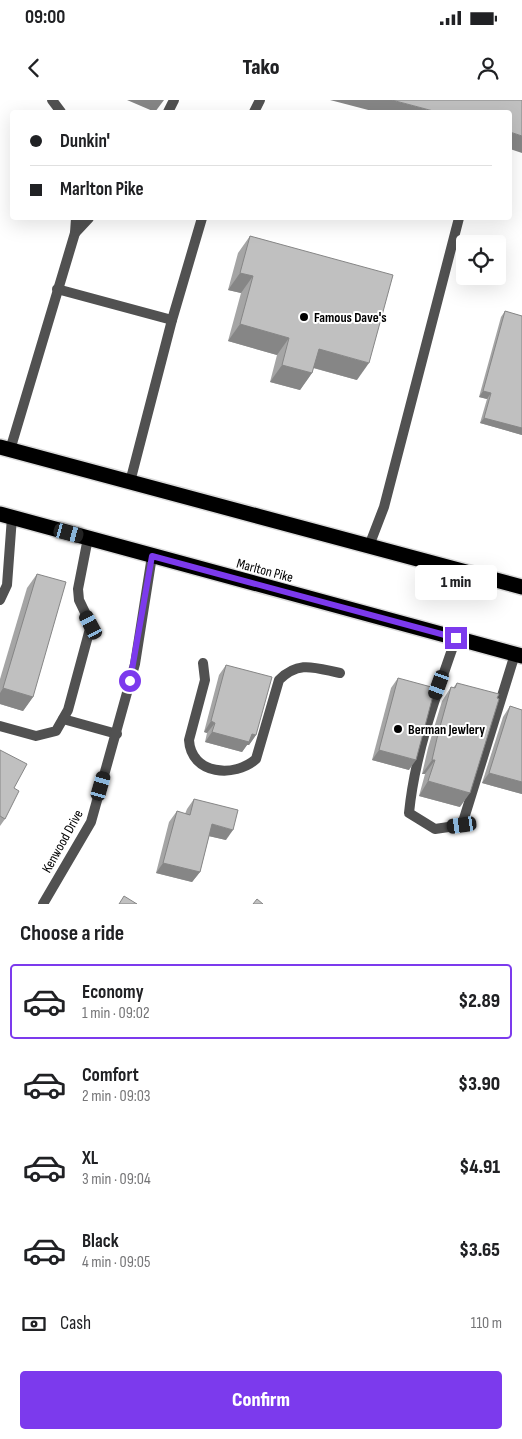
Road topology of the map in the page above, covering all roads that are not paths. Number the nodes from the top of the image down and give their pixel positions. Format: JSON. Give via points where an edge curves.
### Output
{"nodes":[{"id":1,"x":76,"y":220,"type":"edge"},
{"id":2,"x":87,"y":220,"type":"edge"},
{"id":3,"x":201,"y":220,"type":"edge"},
{"id":4,"x":457,"y":220,"type":"edge"},
{"id":5,"x":75,"y":233,"type":"junction"},
{"id":6,"x":57,"y":288,"type":"junction"},
{"id":7,"x":172,"y":320,"type":"junction"},
{"id":8,"x":5,"y":448,"type":"edge"},
{"id":9,"x":130,"y":482,"type":"junction"},
{"id":10,"x":6,"y":516,"type":"edge"},
{"id":11,"x":88,"y":538,"type":"junction"},
{"id":12,"x":369,"y":546,"type":"junction"},
{"id":13,"x":152,"y":556,"type":"junction"},
{"id":14,"x":522,"y":587,"type":"edge"},
{"id":15,"x":0,"y":600,"type":"edge"},
{"id":16,"x":456,"y":638,"type":"junction"},
{"id":17,"x":518,"y":655,"type":"edge"},
{"id":18,"x":203,"y":663,"type":"dead end"},
{"id":19,"x":340,"y":673,"type":"dead end"},
{"id":20,"x":63,"y":719,"type":"junction"},
{"id":21,"x":0,"y":726,"type":"edge"},
{"id":22,"x":116,"y":734,"type":"junction"},
{"id":23,"x":43,"y":904,"type":"edge"}],
"edges":[{"from":1,"to":5,"type":"street"},
{"from":2,"to":5,"type":"street"},
{"from":3,"to":7,"type":"street"},
{"from":4,"to":12,"type":"street","via":[[384,507]]},
{"from":5,"to":6,"type":"street"},
{"from":6,"to":7,"type":"street"},
{"from":6,"to":8,"type":"street"},
{"from":7,"to":9,"type":"street"},
{"from":8,"to":9,"type":"highway"},
{"from":9,"to":12,"type":"highway"},
{"from":10,"to":11,"type":"highway","name":"Marlton Pike"},
{"from":10,"to":15,"type":"street","via":[[7,585]]},
{"from":11,"to":13,"type":"highway","name":"Marlton Pike"},
{"from":11,"to":20,"type":"street","via":[[78,589],[79,600],[91,625]]},
{"from":12,"to":14,"type":"highway"},
{"from":13,"to":16,"type":"highway","name":"Marlton Pike"},
{"from":13,"to":22,"type":"street","name":"Kenwood Drive","via":[[135,664]]},
{"from":16,"to":17,"type":"highway","name":"Marlton Pike"},
{"from":16,"to":17,"type":"street","via":[[435,696],[412,782],[409,813],[434,829],[462,825]]},
{"from":18,"to":19,"type":"street","via":[[205,680],[189,749],[198,761],[220,771],[236,771],[249,766],[256,758],[279,680],[288,672],[309,666]]},
{"from":20,"to":21,"type":"street","via":[[56,731],[36,736]]},
{"from":20,"to":22,"type":"street"},
{"from":22,"to":23,"type":"street","name":"Kenwood Drive","via":[[91,822]]}]}
